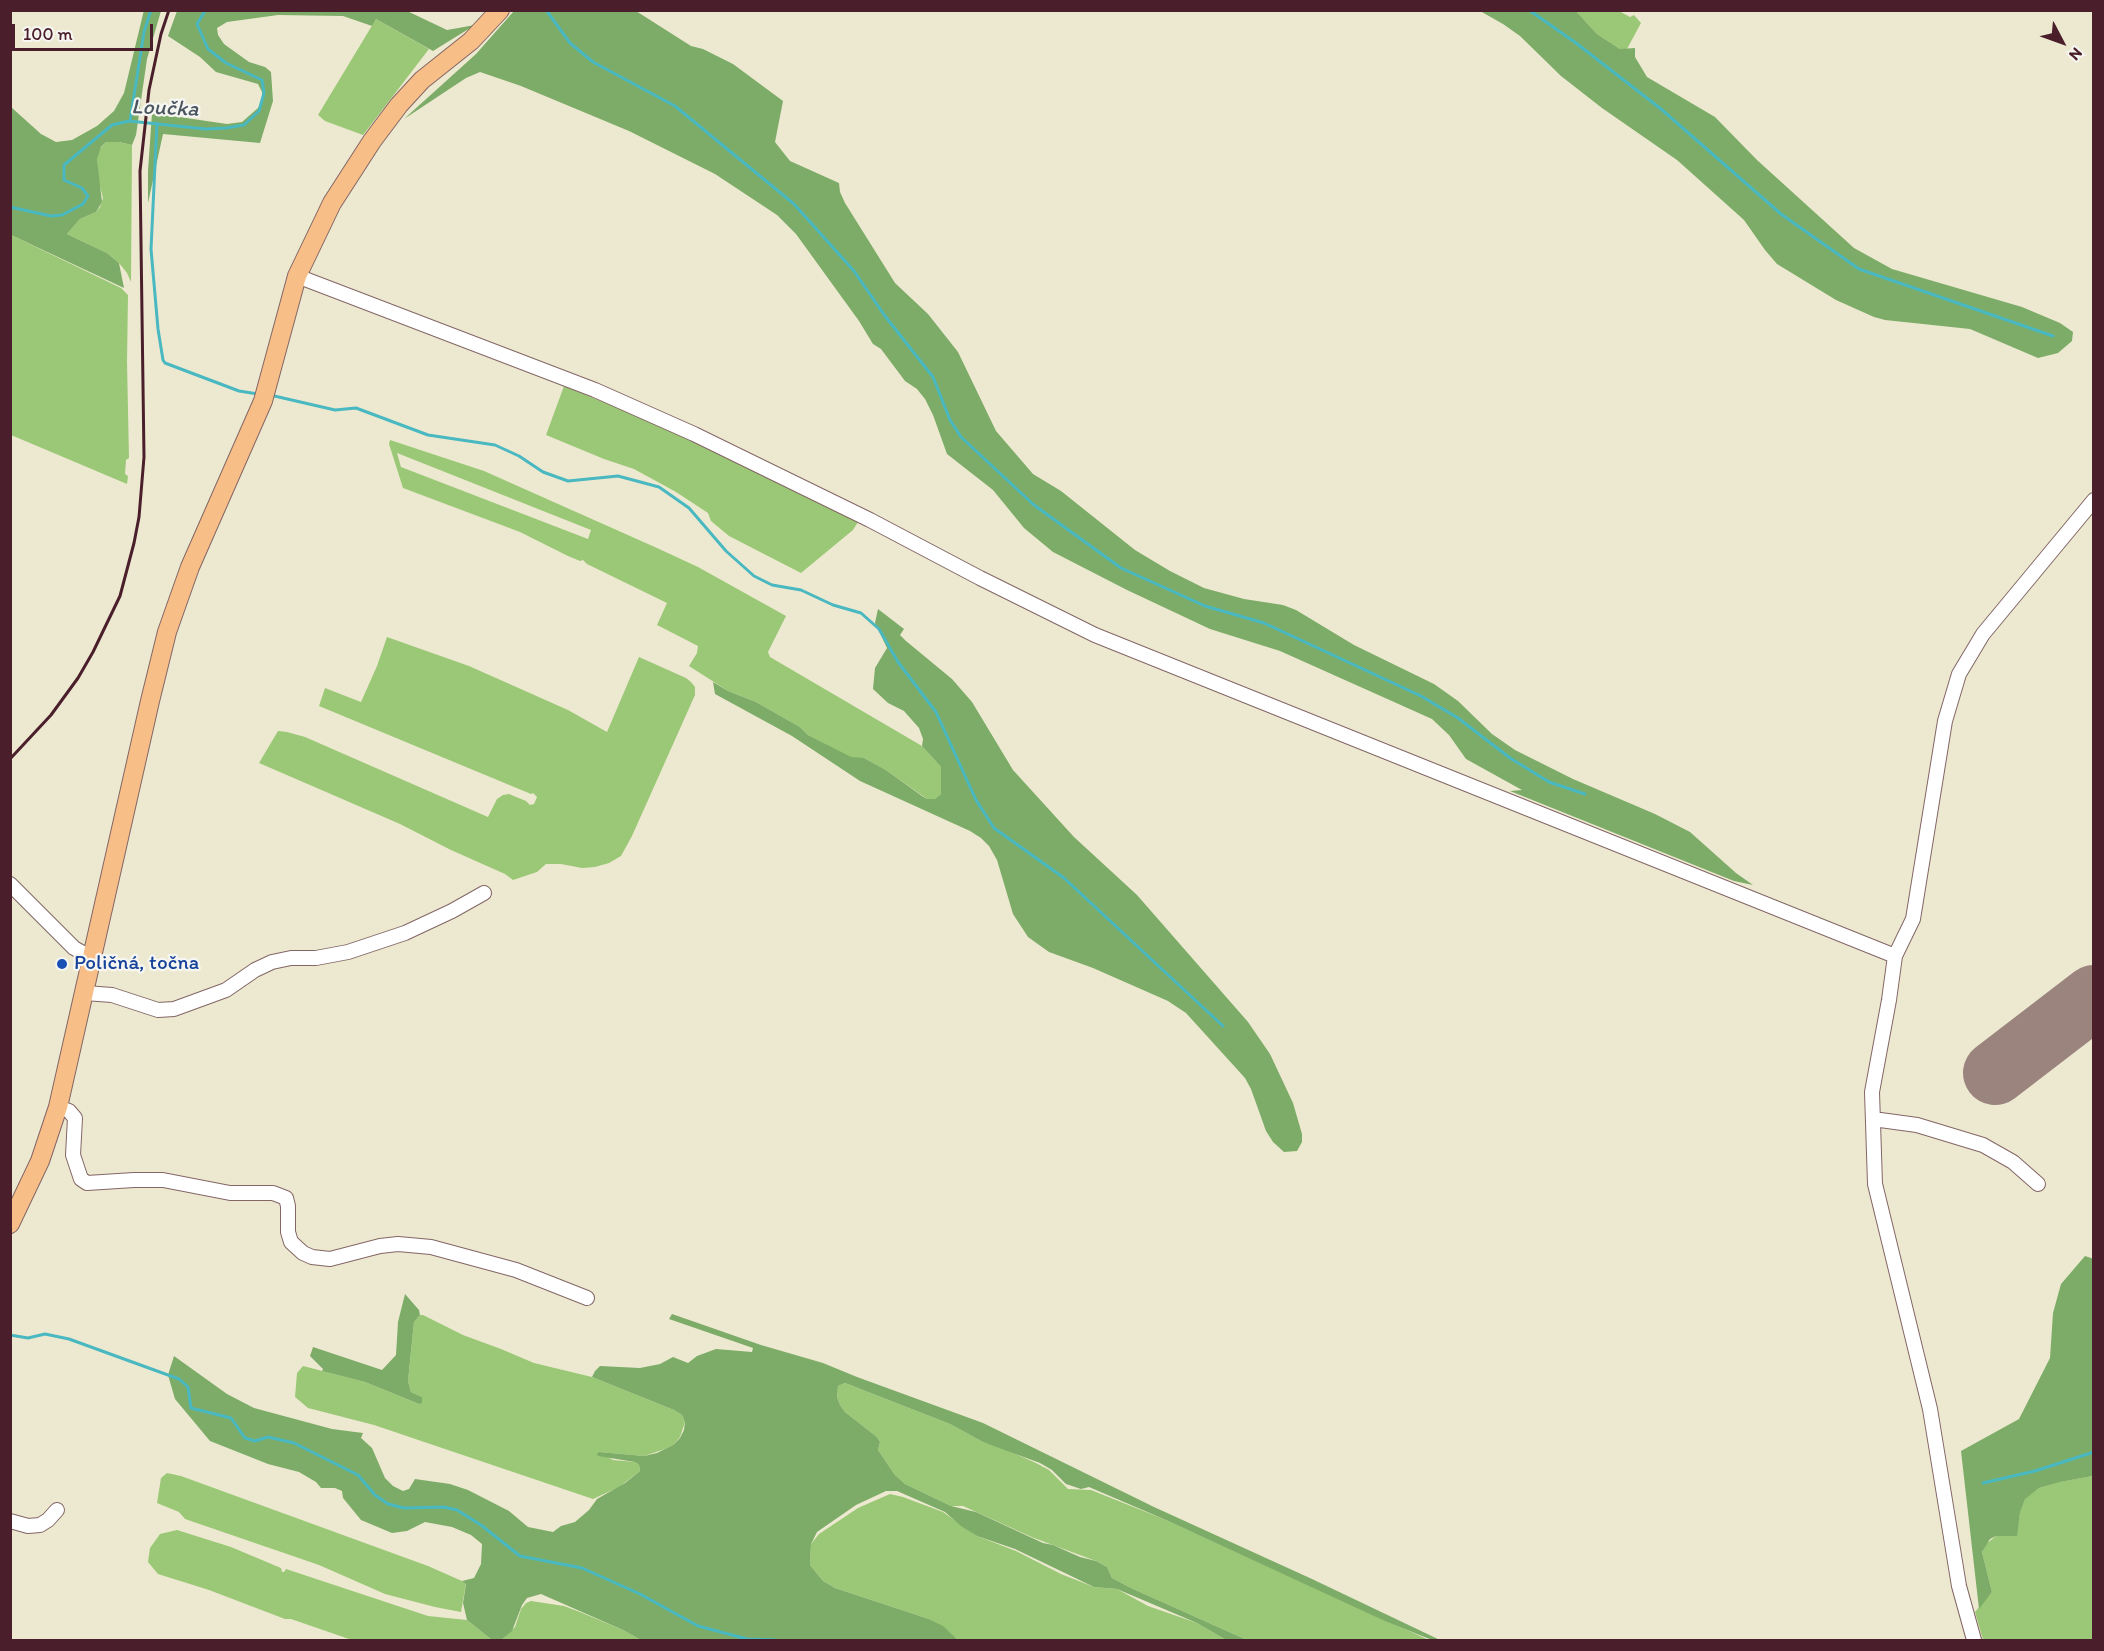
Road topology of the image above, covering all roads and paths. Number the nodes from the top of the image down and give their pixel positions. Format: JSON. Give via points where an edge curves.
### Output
{"nodes":[{"id":1,"x":500,"y":10,"type":"edge"},
{"id":2,"x":297,"y":276,"type":"junction"},
{"id":3,"x":2094,"y":500,"type":"edge"},
{"id":4,"x":10,"y":884,"type":"edge"},
{"id":5,"x":484,"y":893,"type":"dead end"},
{"id":6,"x":1895,"y":956,"type":"junction"},
{"id":7,"x":92,"y":958,"type":"junction"},
{"id":8,"x":85,"y":993,"type":"junction"},
{"id":9,"x":58,"y":1107,"type":"junction"},
{"id":10,"x":1873,"y":1119,"type":"junction"},
{"id":11,"x":2038,"y":1184,"type":"dead end"},
{"id":12,"x":10,"y":1224,"type":"edge"},
{"id":13,"x":587,"y":1298,"type":"dead end"},
{"id":14,"x":57,"y":1510,"type":"dead end"},
{"id":15,"x":10,"y":1521,"type":"edge"},
{"id":16,"x":1974,"y":1641,"type":"edge"}],
"edges":[{"from":1,"to":2,"type":"main road","via":[[399,105],[336,197]]},
{"from":2,"to":6,"type":"street","via":[[595,390],[684,430],[1095,635]]},
{"from":2,"to":7,"type":"main road","via":[[263,400],[187,575],[168,632]]},
{"from":3,"to":6,"type":"street","via":[[1983,634],[1959,674],[1945,721],[1913,919]]},
{"from":4,"to":7,"type":"street","via":[[74,948]]},
{"from":5,"to":8,"type":"street","via":[[405,933],[348,952],[272,962],[226,990],[174,1009],[158,1010],[112,995]]},
{"from":6,"to":10,"type":"street","via":[[1872,1092]]},
{"from":7,"to":8,"type":"main road"},
{"from":8,"to":9,"type":"main road"},
{"from":9,"to":12,"type":"main road","via":[[40,1161]]},
{"from":9,"to":13,"type":"street","via":[[75,1118],[73,1155],[81,1179],[87,1183],[163,1180],[230,1193],[273,1193],[286,1198],[291,1242],[312,1257],[330,1258],[398,1244],[430,1247],[516,1270]]},
{"from":10,"to":11,"type":"street","via":[[1917,1125],[1983,1145],[2013,1162]]},
{"from":10,"to":16,"type":"street","via":[[1875,1184],[1930,1409],[1959,1586]]},
{"from":14,"to":15,"type":"street","via":[[40,1525]]}]}
